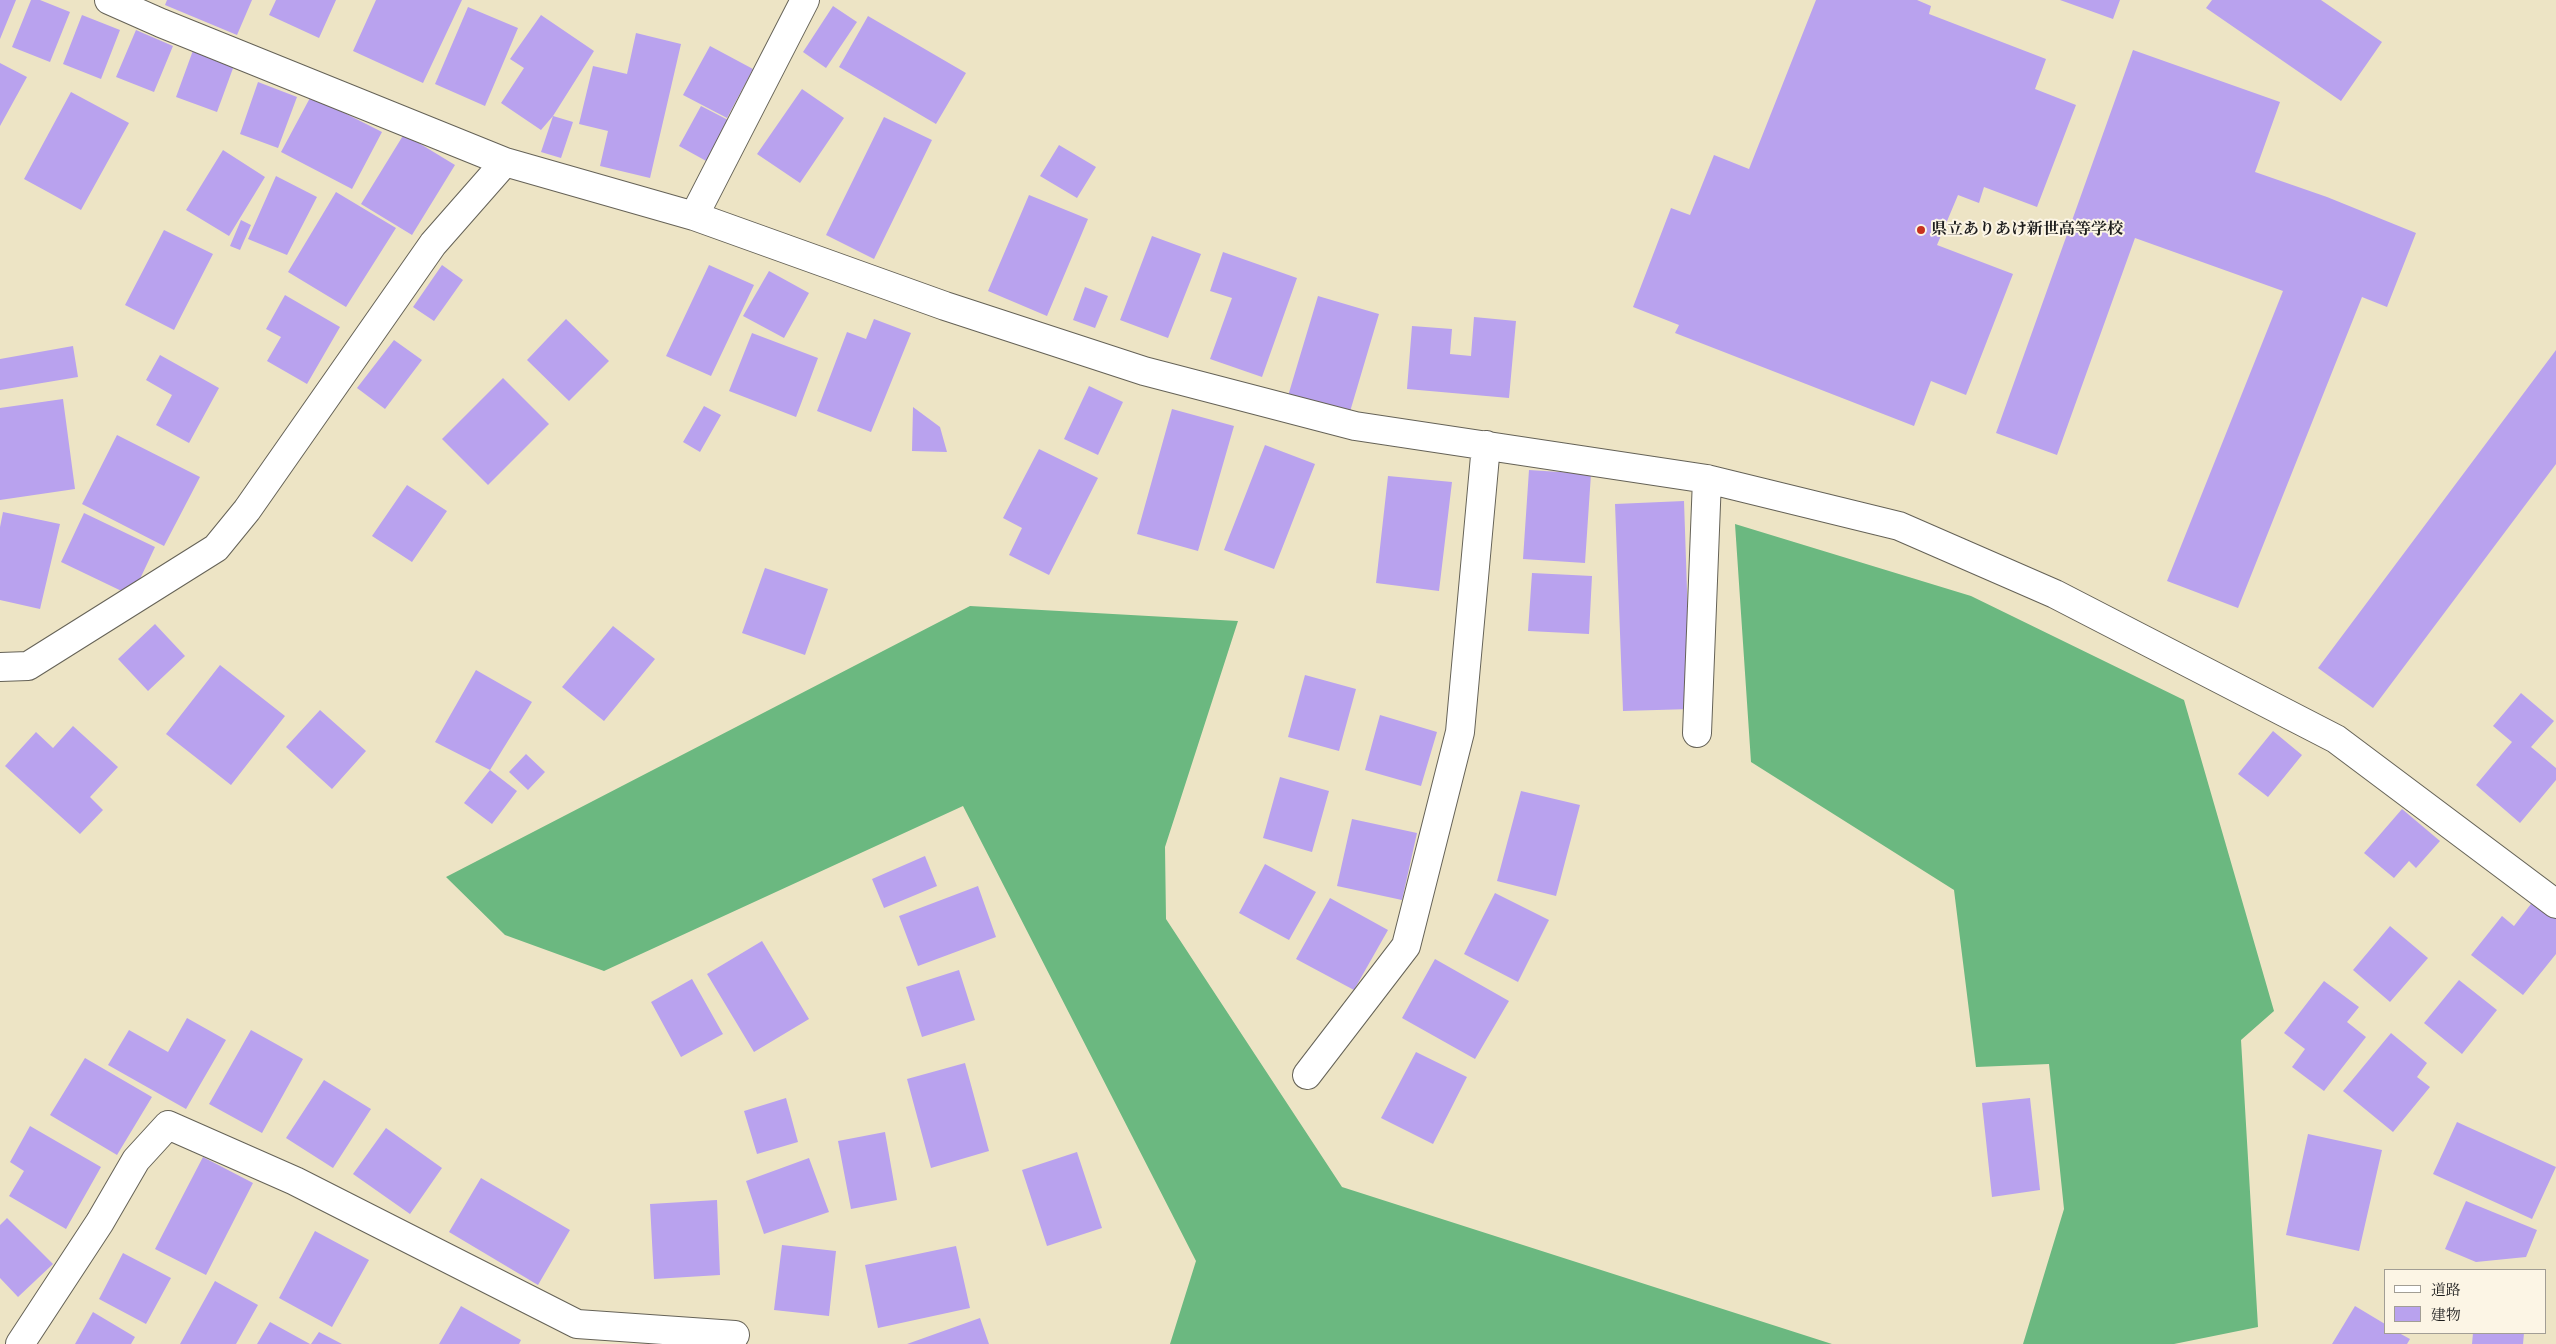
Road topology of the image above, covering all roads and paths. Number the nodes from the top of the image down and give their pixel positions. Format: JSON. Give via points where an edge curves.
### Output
{"nodes":[{"id":1,"x":109,"y":0,"type":"edge"},
{"id":2,"x":805,"y":0,"type":"edge"},
{"id":3,"x":505,"y":162,"type":"junction"},
{"id":4,"x":694,"y":216,"type":"junction"},
{"id":5,"x":1486,"y":445,"type":"junction"},
{"id":6,"x":1707,"y":479,"type":"junction"},
{"id":7,"x":0,"y":667,"type":"edge"},
{"id":8,"x":1696,"y":733,"type":"dead end"},
{"id":9,"x":2556,"y":904,"type":"edge"},
{"id":10,"x":1307,"y":1075,"type":"dead end"},
{"id":11,"x":735,"y":1335,"type":"dead end"},
{"id":12,"x":20,"y":1344,"type":"edge"}],
"edges":[{"from":1,"to":3,"type":"street","via":[[161,24]]},
{"from":2,"to":4,"type":"street"},
{"from":3,"to":4,"type":"street"},
{"from":3,"to":7,"type":"street","via":[[433,244],[216,548],[28,666]]},
{"from":4,"to":5,"type":"street","via":[[945,306],[1144,371],[1355,426]]},
{"from":5,"to":6,"type":"street"},
{"from":5,"to":10,"type":"street","via":[[1460,732],[1406,946]]},
{"from":6,"to":8,"type":"street"},
{"from":6,"to":9,"type":"street","via":[[1899,526],[2055,594],[2336,739]]},
{"from":11,"to":12,"type":"street","via":[[577,1324],[295,1181],[168,1125],[136,1160],[100,1222]]}]}
